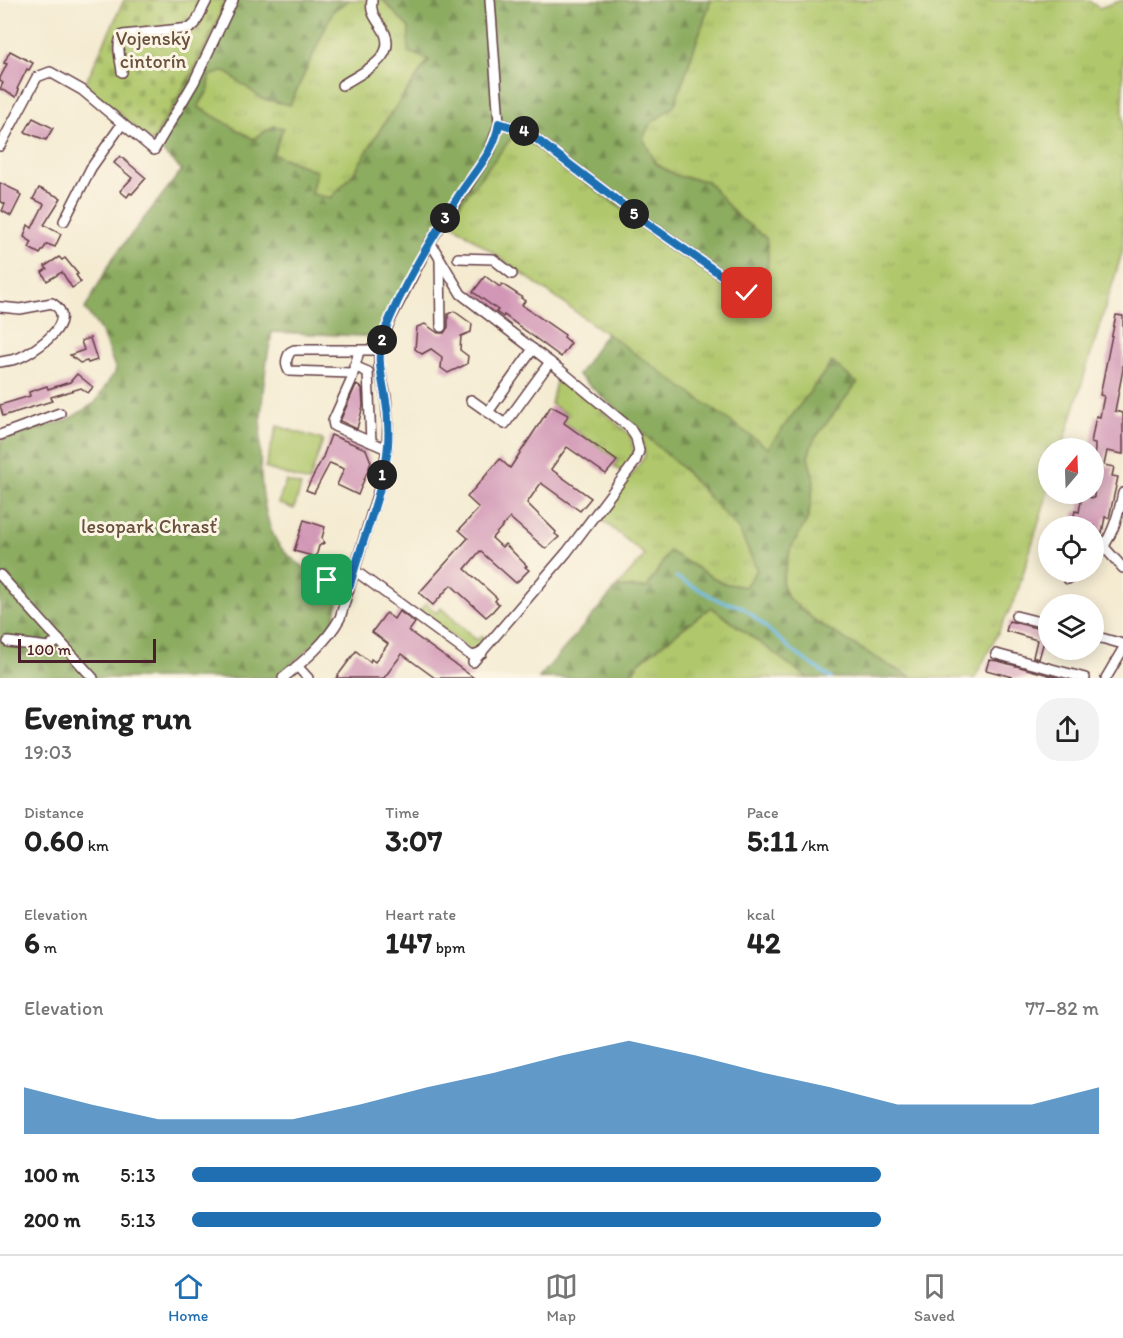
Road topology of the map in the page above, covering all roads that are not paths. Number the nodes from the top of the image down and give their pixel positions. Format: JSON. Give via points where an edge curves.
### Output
{"nodes":[{"id":1,"x":207,"y":0,"type":"edge"},
{"id":2,"x":233,"y":0,"type":"edge"},
{"id":3,"x":372,"y":0,"type":"edge"},
{"id":4,"x":490,"y":0,"type":"edge"},
{"id":5,"x":122,"y":72,"type":"dead end"},
{"id":6,"x":342,"y":85,"type":"dead end"},
{"id":7,"x":499,"y":123,"type":"junction"},
{"id":8,"x":122,"y":124,"type":"junction"},
{"id":9,"x":0,"y":146,"type":"edge"},
{"id":10,"x":64,"y":221,"type":"dead end"},
{"id":11,"x":430,"y":242,"type":"junction"},
{"id":12,"x":440,"y":257,"type":"junction"},
{"id":13,"x":458,"y":258,"type":"dead end"},
{"id":14,"x":512,"y":274,"type":"dead end"},
{"id":15,"x":747,"y":293,"type":"dead end"},
{"id":16,"x":0,"y":307,"type":"edge"},
{"id":17,"x":441,"y":327,"type":"dead end"},
{"id":18,"x":533,"y":349,"type":"junction"},
{"id":19,"x":379,"y":350,"type":"junction"},
{"id":20,"x":359,"y":351,"type":"junction"},
{"id":21,"x":0,"y":362,"type":"edge"},
{"id":22,"x":550,"y":362,"type":"junction"},
{"id":23,"x":353,"y":369,"type":"junction"},
{"id":24,"x":471,"y":400,"type":"dead end"},
{"id":25,"x":488,"y":412,"type":"junction"},
{"id":26,"x":60,"y":413,"type":"dead end"},
{"id":27,"x":0,"y":435,"type":"edge"},
{"id":28,"x":371,"y":442,"type":"junction"},
{"id":29,"x":387,"y":449,"type":"junction"},
{"id":30,"x":1123,"y":493,"type":"edge"},
{"id":31,"x":1104,"y":547,"type":"joint"},
{"id":32,"x":308,"y":563,"type":"dead end"},
{"id":33,"x":1123,"y":568,"type":"edge"},
{"id":34,"x":354,"y":570,"type":"junction"},
{"id":35,"x":0,"y":575,"type":"edge"},
{"id":36,"x":350,"y":585,"type":"junction"},
{"id":37,"x":1016,"y":616,"type":"dead end"},
{"id":38,"x":1038,"y":622,"type":"edge"},
{"id":39,"x":59,"y":640,"type":"junction"},
{"id":40,"x":1104,"y":640,"type":"edge"},
{"id":41,"x":8,"y":642,"type":"dead end"},
{"id":42,"x":1123,"y":647,"type":"edge"},
{"id":43,"x":482,"y":653,"type":"junction"},
{"id":44,"x":996,"y":654,"type":"dead end"},
{"id":45,"x":473,"y":662,"type":"dead end"},
{"id":46,"x":297,"y":666,"type":"junction"},
{"id":47,"x":93,"y":678,"type":"edge"},
{"id":48,"x":283,"y":678,"type":"edge"},
{"id":49,"x":308,"y":678,"type":"edge"},
{"id":50,"x":1085,"y":678,"type":"edge"},
{"id":51,"x":1106,"y":678,"type":"edge"}],
"edges":[{"from":1,"to":5,"type":"street","via":[[190,28],[123,35],[119,47]]},
{"from":2,"to":8,"type":"street","via":[[194,82],[154,150]]},
{"from":3,"to":6,"type":"street","via":[[370,9],[386,32],[387,50],[378,62]]},
{"from":4,"to":7,"type":"street"},
{"from":7,"to":11,"type":"street","via":[[490,151]]},
{"from":7,"to":15,"type":"street","via":[[527,132]]},
{"from":8,"to":9,"type":"street","via":[[82,90],[50,72],[37,77]]},
{"from":8,"to":10,"type":"street","via":[[91,168]]},
{"from":11,"to":12,"type":"street"},
{"from":11,"to":19,"type":"street"},
{"from":12,"to":17,"type":"street"},
{"from":12,"to":18,"type":"street","via":[[461,294]]},
{"from":13,"to":14,"type":"street","via":[[494,259]]},
{"from":16,"to":21,"type":"street","via":[[20,309],[52,303],[62,315],[47,342],[19,358]]},
{"from":18,"to":22,"type":"street"},
{"from":18,"to":25,"type":"street"},
{"from":19,"to":20,"type":"street"},
{"from":19,"to":29,"type":"street"},
{"from":20,"to":23,"type":"street"},
{"from":20,"to":23,"type":"street","via":[[294,350],[286,364],[289,371]]},
{"from":22,"to":25,"type":"street","via":[[505,424]]},
{"from":22,"to":43,"type":"street","via":[[630,428],[639,451],[594,519]]},
{"from":23,"to":28,"type":"street","via":[[368,372]]},
{"from":23,"to":28,"type":"street","via":[[334,426]]},
{"from":24,"to":25,"type":"street"},
{"from":26,"to":27,"type":"street"},
{"from":28,"to":29,"type":"street"},
{"from":29,"to":34,"type":"street"},
{"from":30,"to":31,"type":"street"},
{"from":31,"to":33,"type":"street"},
{"from":32,"to":36,"type":"street","via":[[327,580]]},
{"from":34,"to":36,"type":"street"},
{"from":34,"to":43,"type":"street","via":[[469,654]]},
{"from":35,"to":39,"type":"street"},
{"from":36,"to":46,"type":"street","via":[[334,629]]},
{"from":37,"to":38,"type":"street"},
{"from":39,"to":41,"type":"street","via":[[49,647]]},
{"from":39,"to":47,"type":"street"},
{"from":40,"to":42,"type":"street"},
{"from":42,"to":51,"type":"street"},
{"from":43,"to":45,"type":"street"},
{"from":44,"to":50,"type":"street"},
{"from":46,"to":48,"type":"street"},
{"from":46,"to":49,"type":"street"}]}
